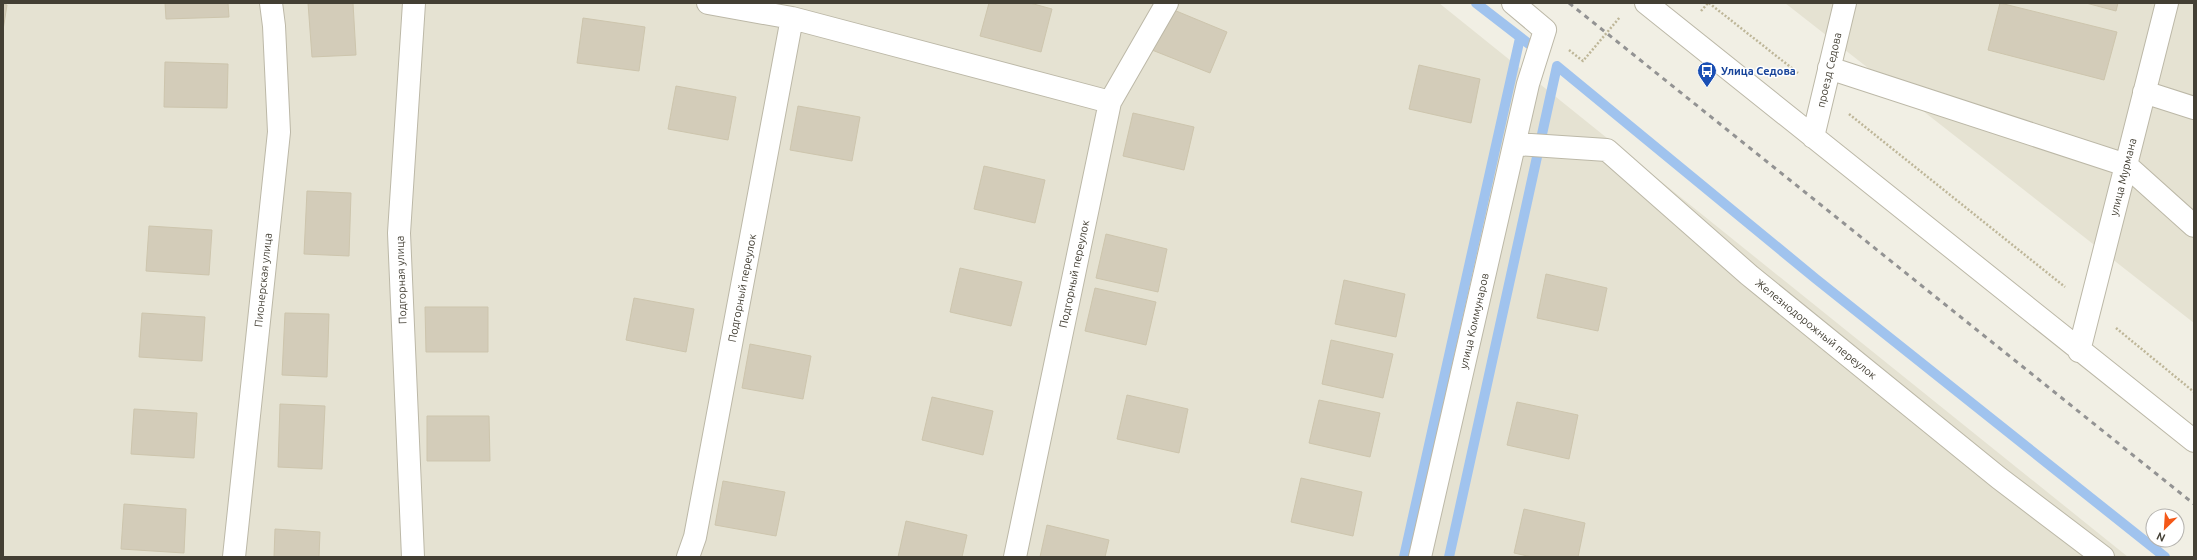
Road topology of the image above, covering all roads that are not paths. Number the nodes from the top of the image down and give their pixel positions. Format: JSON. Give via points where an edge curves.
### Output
{"nodes":[{"id":1,"x":271,"y":3,"type":"edge"},
{"id":2,"x":414,"y":3,"type":"edge"},
{"id":3,"x":708,"y":3,"type":"edge"},
{"id":4,"x":1167,"y":3,"type":"edge"},
{"id":5,"x":1513,"y":3,"type":"edge"},
{"id":6,"x":1646,"y":3,"type":"edge"},
{"id":7,"x":1845,"y":3,"type":"edge"},
{"id":8,"x":2167,"y":3,"type":"edge"},
{"id":9,"x":792,"y":18,"type":"junction"},
{"id":10,"x":1829,"y":68,"type":"junction"},
{"id":11,"x":2144,"y":92,"type":"junction"},
{"id":12,"x":1110,"y":102,"type":"junction"},
{"id":13,"x":2194,"y":108,"type":"edge"},
{"id":14,"x":1813,"y":137,"type":"junction"},
{"id":15,"x":1515,"y":144,"type":"junction"},
{"id":16,"x":2126,"y":166,"type":"junction"},
{"id":17,"x":2194,"y":226,"type":"edge"},
{"id":18,"x":2079,"y":351,"type":"junction"},
{"id":19,"x":2194,"y":441,"type":"edge"},
{"id":20,"x":234,"y":557,"type":"edge"},
{"id":21,"x":413,"y":557,"type":"edge"},
{"id":22,"x":688,"y":557,"type":"edge"},
{"id":23,"x":1015,"y":557,"type":"edge"},
{"id":24,"x":1420,"y":557,"type":"edge"},
{"id":25,"x":2103,"y":557,"type":"edge"}],
"edges":[{"from":1,"to":20,"type":"street","name":"Пионерская улица","via":[[279,132]]},
{"from":2,"to":21,"type":"street","name":"Подгорная улица","via":[[399,233]]},
{"from":3,"to":9,"type":"street"},
{"from":4,"to":12,"type":"street","name":"Подгорный переулок"},
{"from":5,"to":15,"type":"street","name":"улица Коммунаров","via":[[1546,30],[1528,84]]},
{"from":6,"to":14,"type":"street"},
{"from":7,"to":10,"type":"street","name":"проезд Седова"},
{"from":8,"to":11,"type":"street","name":"улица Мурмана"},
{"from":9,"to":12,"type":"street"},
{"from":9,"to":22,"type":"street","name":"Подгорный переулок","via":[[696,536]]},
{"from":10,"to":14,"type":"street","name":"проезд Седова"},
{"from":10,"to":16,"type":"street"},
{"from":11,"to":13,"type":"street"},
{"from":11,"to":16,"type":"street","name":"улица Мурмана"},
{"from":12,"to":23,"type":"street","name":"Подгорный переулок"},
{"from":14,"to":18,"type":"street"},
{"from":15,"to":24,"type":"street","name":"улица Коммунаров"},
{"from":15,"to":25,"type":"street","name":"Железнодорожный переулок","via":[[1607,150],[1749,275],[2000,478]]},
{"from":16,"to":17,"type":"street"},
{"from":16,"to":18,"type":"street","name":"улица Мурмана"},
{"from":18,"to":19,"type":"street"}]}
